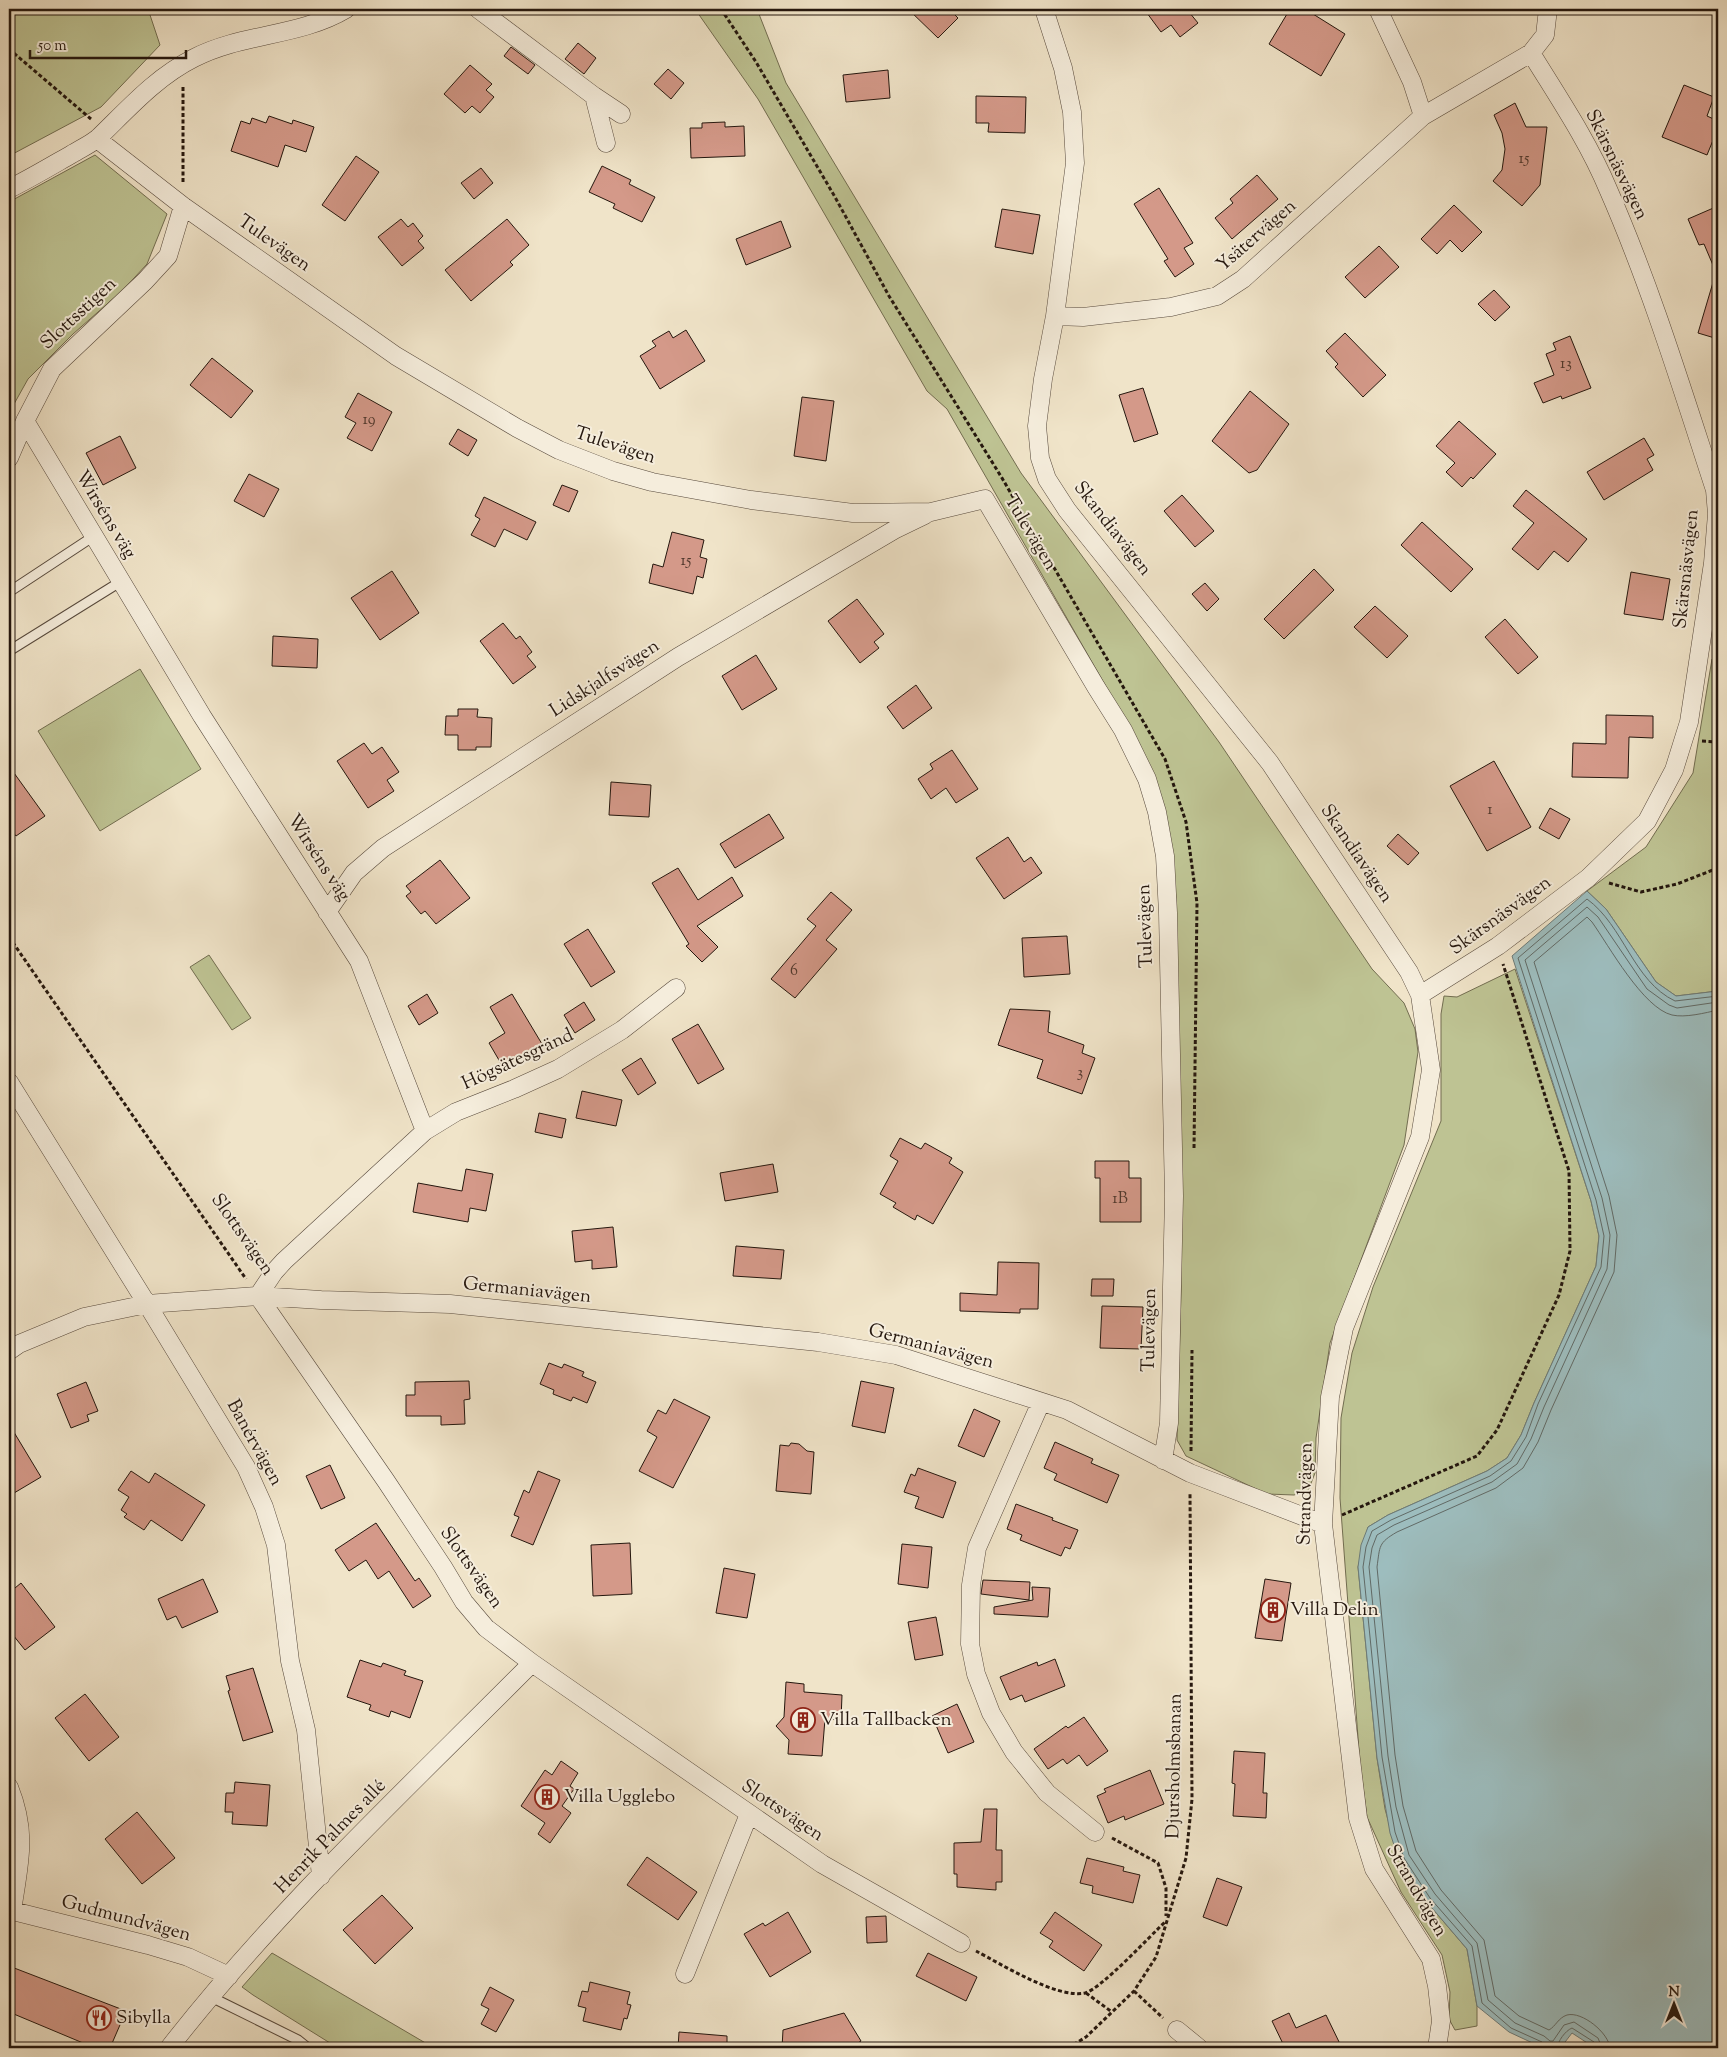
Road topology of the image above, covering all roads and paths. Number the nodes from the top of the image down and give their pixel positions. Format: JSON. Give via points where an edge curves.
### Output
{"nodes":[{"id":1,"x":346,"y":9,"type":"edge"},
{"id":2,"x":478,"y":9,"type":"edge"},
{"id":3,"x":721,"y":9,"type":"edge"},
{"id":4,"x":1044,"y":9,"type":"edge"},
{"id":5,"x":1378,"y":9,"type":"edge"},
{"id":6,"x":1548,"y":9,"type":"edge"},
{"id":7,"x":9,"y":49,"type":"edge"},
{"id":8,"x":1531,"y":53,"type":"junction"},
{"id":9,"x":183,"y":64,"type":"junction"},
{"id":10,"x":594,"y":96,"type":"junction"},
{"id":11,"x":621,"y":114,"type":"dead end"},
{"id":12,"x":1423,"y":116,"type":"junction"},
{"id":13,"x":101,"y":135,"type":"junction"},
{"id":14,"x":606,"y":143,"type":"dead end"},
{"id":15,"x":9,"y":189,"type":"edge"},
{"id":16,"x":183,"y":206,"type":"junction"},
{"id":17,"x":1055,"y":316,"type":"junction"},
{"id":18,"x":25,"y":421,"type":"junction"},
{"id":19,"x":9,"y":458,"type":"edge"},
{"id":20,"x":931,"y":512,"type":"junction"},
{"id":21,"x":94,"y":536,"type":"junction"},
{"id":22,"x":120,"y":582,"type":"junction"},
{"id":23,"x":9,"y":592,"type":"edge"},
{"id":24,"x":9,"y":651,"type":"edge"},
{"id":25,"x":1718,"y":868,"type":"edge"},
{"id":26,"x":1588,"y":878,"type":"junction"},
{"id":27,"x":327,"y":912,"type":"junction"},
{"id":28,"x":9,"y":936,"type":"edge"},
{"id":29,"x":1498,"y":946,"type":"junction"},
{"id":30,"x":676,"y":988,"type":"dead end"},
{"id":31,"x":1420,"y":995,"type":"junction"},
{"id":32,"x":9,"y":1082,"type":"edge"},
{"id":33,"x":425,"y":1131,"type":"junction"},
{"id":34,"x":1194,"y":1158,"type":"dead end"},
{"id":35,"x":258,"y":1296,"type":"junction"},
{"id":36,"x":147,"y":1304,"type":"junction"},
{"id":37,"x":1192,"y":1345,"type":"dead end"},
{"id":38,"x":9,"y":1351,"type":"edge"},
{"id":39,"x":1041,"y":1402,"type":"junction"},
{"id":40,"x":1163,"y":1460,"type":"junction"},
{"id":41,"x":1190,"y":1473,"type":"junction"},
{"id":42,"x":1323,"y":1524,"type":"junction"},
{"id":43,"x":532,"y":1663,"type":"junction"},
{"id":44,"x":9,"y":1787,"type":"edge"},
{"id":45,"x":749,"y":1814,"type":"junction"},
{"id":46,"x":1095,"y":1832,"type":"joint"},
{"id":47,"x":321,"y":1876,"type":"junction"},
{"id":48,"x":10,"y":1911,"type":"edge"},
{"id":49,"x":1166,"y":1920,"type":"junction"},
{"id":50,"x":961,"y":1943,"type":"joint"},
{"id":51,"x":685,"y":1974,"type":"dead end"},
{"id":52,"x":229,"y":1976,"type":"junction"},
{"id":53,"x":1134,"y":1991,"type":"junction"},
{"id":54,"x":1086,"y":1993,"type":"junction"},
{"id":55,"x":209,"y":1996,"type":"junction"},
{"id":56,"x":1112,"y":2012,"type":"junction"},
{"id":57,"x":1177,"y":2030,"type":"joint"},
{"id":58,"x":169,"y":2048,"type":"edge"},
{"id":59,"x":308,"y":2048,"type":"edge"},
{"id":60,"x":1068,"y":2048,"type":"edge"},
{"id":61,"x":1199,"y":2048,"type":"edge"},
{"id":62,"x":1437,"y":2048,"type":"edge"}],
"edges":[{"from":1,"to":9,"type":"street","via":[[331,18],[289,32],[230,45],[196,56]]},
{"from":2,"to":10,"type":"street"},
{"from":3,"to":34,"type":"path","via":[[756,62],[889,296],[1002,478],[1165,759],[1186,822],[1197,902]]},
{"from":4,"to":17,"type":"street","name":"Skandiavägen","via":[[1064,68],[1072,112],[1075,163]]},
{"from":5,"to":12,"type":"street","via":[[1412,82]]},
{"from":6,"to":8,"type":"street","via":[[1545,35]]},
{"from":7,"to":13,"type":"path"},
{"from":8,"to":12,"type":"street","name":"Ysätervägen"},
{"from":8,"to":26,"type":"street","name":"Skärsnäsvägen","via":[[1608,187],[1652,298],[1716,498],[1713,563],[1704,625],[1689,722],[1674,770],[1647,822]]},
{"from":9,"to":13,"type":"street","via":[[150,88]]},
{"from":9,"to":16,"type":"path"},
{"from":10,"to":11,"type":"street"},
{"from":10,"to":14,"type":"street"},
{"from":12,"to":17,"type":"street","name":"Ysätervägen","via":[[1243,279],[1217,296],[1171,307],[1083,317]]},
{"from":13,"to":15,"type":"street"},
{"from":13,"to":16,"type":"street","name":"Tulevägen"},
{"from":16,"to":18,"type":"street","name":"Slottsstigen","via":[[168,256],[145,282],[52,369]]},
{"from":16,"to":20,"type":"street","name":"Tulevägen","via":[[396,356],[559,450],[652,482],[751,500],[853,513]]},
{"from":17,"to":31,"type":"street","name":"Skandiavägen","via":[[1037,426],[1040,458],[1048,479],[1067,510],[1270,763],[1409,972]]},
{"from":18,"to":19,"type":"street","name":"Slottsstigen"},
{"from":18,"to":21,"type":"street","name":"Wirséns väg"},
{"from":20,"to":27,"type":"street","name":"Lidskjalfsvägen","via":[[894,530],[678,657],[391,842],[354,873]]},
{"from":20,"to":40,"type":"street","name":"Tulevägen","via":[[985,500],[1123,730],[1147,779],[1156,812],[1164,856],[1168,913],[1174,1196],[1169,1423]]},
{"from":21,"to":22,"type":"street","name":"Wirséns väg"},
{"from":21,"to":23,"type":"lane"},
{"from":22,"to":24,"type":"lane"},
{"from":22,"to":27,"type":"street","name":"Wirséns väg"},
{"from":25,"to":26,"type":"path","via":[[1677,884],[1641,892]]},
{"from":26,"to":29,"type":"street","name":"Skärsnäsvägen"},
{"from":27,"to":33,"type":"street","name":"Wirséns väg","via":[[359,961]]},
{"from":28,"to":35,"type":"path","name":"Slottsvägen"},
{"from":29,"to":31,"type":"street","name":"Skärsnäsvägen"},
{"from":29,"to":42,"type":"path","via":[[1569,1171],[1570,1251],[1559,1295],[1497,1430],[1477,1456]]},
{"from":30,"to":33,"type":"street","name":"Högsätesgränd","via":[[622,1030],[558,1069],[456,1112]]},
{"from":31,"to":42,"type":"street","name":"Strandvägen","via":[[1431,1070],[1420,1137],[1344,1328],[1330,1397]]},
{"from":32,"to":36,"type":"street","name":"Banérvägen"},
{"from":33,"to":35,"type":"street","via":[[284,1261]]},
{"from":35,"to":36,"type":"street","name":"Germaniavägen"},
{"from":35,"to":39,"type":"street","name":"Germaniavägen","via":[[450,1304],[818,1342],[896,1355]]},
{"from":35,"to":43,"type":"street","name":"Slottsvägen","via":[[464,1602],[486,1628]]},
{"from":36,"to":38,"type":"street","name":"Germaniavägen","via":[[84,1317]]},
{"from":36,"to":47,"type":"street","name":"Banérvägen","via":[[246,1466],[276,1545],[290,1661],[306,1730]]},
{"from":37,"to":41,"type":"path","name":"Djursholmsbanan"},
{"from":39,"to":40,"type":"street","name":"Germaniavägen","via":[[1067,1410]]},
{"from":39,"to":46,"type":"street","via":[[977,1548],[970,1585],[970,1644],[976,1674],[991,1713],[1014,1752],[1048,1793]]},
{"from":40,"to":41,"type":"street","name":"Germaniavägen"},
{"from":41,"to":42,"type":"street","name":"Germaniavägen"},
{"from":41,"to":49,"type":"path","name":"Djursholmsbanan","via":[[1192,1799],[1186,1858]]},
{"from":42,"to":62,"type":"street","name":"Strandvägen","via":[[1358,1818],[1374,1869],[1431,1959],[1441,2021]]},
{"from":43,"to":45,"type":"street","name":"Slottsvägen"},
{"from":43,"to":47,"type":"street","name":"Henrik Palmes allé"},
{"from":44,"to":48,"type":"street","via":[[17,1807],[22,1846]]},
{"from":45,"to":50,"type":"street","name":"Slottsvägen","via":[[822,1864]]},
{"from":45,"to":51,"type":"street"},
{"from":46,"to":49,"type":"path","via":[[1116,1839],[1158,1863],[1166,1888]]},
{"from":47,"to":52,"type":"street","name":"Henrik Palmes allé"},
{"from":48,"to":52,"type":"street","name":"Gudmundvägen","via":[[188,1956]]},
{"from":49,"to":53,"type":"path","name":"Djursholmsbanan","via":[[1156,1957]]},
{"from":49,"to":54,"type":"path","via":[[1104,1980]]},
{"from":50,"to":54,"type":"path","via":[[1061,1992]]},
{"from":52,"to":55,"type":"street","name":"Henrik Palmes allé"},
{"from":53,"to":56,"type":"path","name":"Djursholmsbanan"},
{"from":53,"to":57,"type":"path"},
{"from":54,"to":56,"type":"path"},
{"from":55,"to":58,"type":"street","name":"Henrik Palmes allé"},
{"from":55,"to":59,"type":"lane"},
{"from":56,"to":60,"type":"path","name":"Djursholmsbanan","via":[[1086,2037]]},
{"from":57,"to":61,"type":"street"}]}
